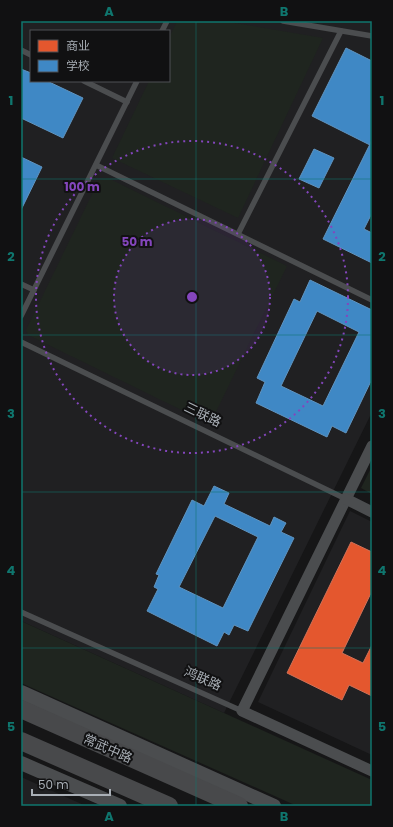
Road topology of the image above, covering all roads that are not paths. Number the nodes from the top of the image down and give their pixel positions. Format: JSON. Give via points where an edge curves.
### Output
{"nodes":[{"id":1,"x":167,"y":21,"type":"edge"},
{"id":2,"x":283,"y":21,"type":"edge"},
{"id":3,"x":162,"y":30,"type":"edge"},
{"id":4,"x":341,"y":31,"type":"junction"},
{"id":5,"x":372,"y":36,"type":"edge"},
{"id":6,"x":21,"y":50,"type":"edge"},
{"id":7,"x":30,"y":54,"type":"edge"},
{"id":8,"x":86,"y":82,"type":"edge"},
{"id":9,"x":137,"y":82,"type":"edge"},
{"id":10,"x":127,"y":102,"type":"junction"},
{"id":11,"x":96,"y":165,"type":"junction"},
{"id":12,"x":238,"y":234,"type":"junction"},
{"id":13,"x":21,"y":284,"type":"edge"},
{"id":14,"x":34,"y":290,"type":"junction"},
{"id":15,"x":372,"y":300,"type":"edge"},
{"id":16,"x":21,"y":316,"type":"edge"},
{"id":17,"x":21,"y":342,"type":"edge"},
{"id":18,"x":372,"y":446,"type":"edge"},
{"id":19,"x":346,"y":499,"type":"junction"},
{"id":20,"x":372,"y":512,"type":"edge"},
{"id":21,"x":21,"y":612,"type":"edge"},
{"id":22,"x":21,"y":692,"type":"edge"},
{"id":23,"x":21,"y":709,"type":"edge"},
{"id":24,"x":242,"y":710,"type":"junction"},
{"id":25,"x":21,"y":741,"type":"edge"},
{"id":26,"x":21,"y":763,"type":"edge"},
{"id":27,"x":372,"y":771,"type":"edge"},
{"id":28,"x":120,"y":806,"type":"edge"},
{"id":29,"x":169,"y":806,"type":"edge"},
{"id":30,"x":239,"y":806,"type":"edge"},
{"id":31,"x":274,"y":806,"type":"edge"}],
"edges":[{"from":1,"to":3,"type":"lane"},
{"from":2,"to":4,"type":"lane"},
{"from":4,"to":5,"type":"lane"},
{"from":4,"to":12,"type":"lane"},
{"from":6,"to":7,"type":"lane"},
{"from":8,"to":10,"type":"lane"},
{"from":9,"to":10,"type":"lane"},
{"from":10,"to":11,"type":"lane"},
{"from":11,"to":12,"type":"lane"},
{"from":11,"to":14,"type":"lane"},
{"from":12,"to":15,"type":"lane"},
{"from":13,"to":14,"type":"lane"},
{"from":14,"to":16,"type":"lane"},
{"from":17,"to":19,"type":"lane","name":"三联路"},
{"from":18,"to":19,"type":"street"},
{"from":19,"to":20,"type":"street","name":"三联路"},
{"from":19,"to":24,"type":"street"},
{"from":21,"to":24,"type":"lane","name":"鸿联路"},
{"from":22,"to":31,"type":"street"},
{"from":23,"to":30,"type":"main road","name":"常武中路"},
{"from":24,"to":27,"type":"street","name":"鸿联路"},
{"from":25,"to":29,"type":"main road"},
{"from":26,"to":28,"type":"street"}]}
